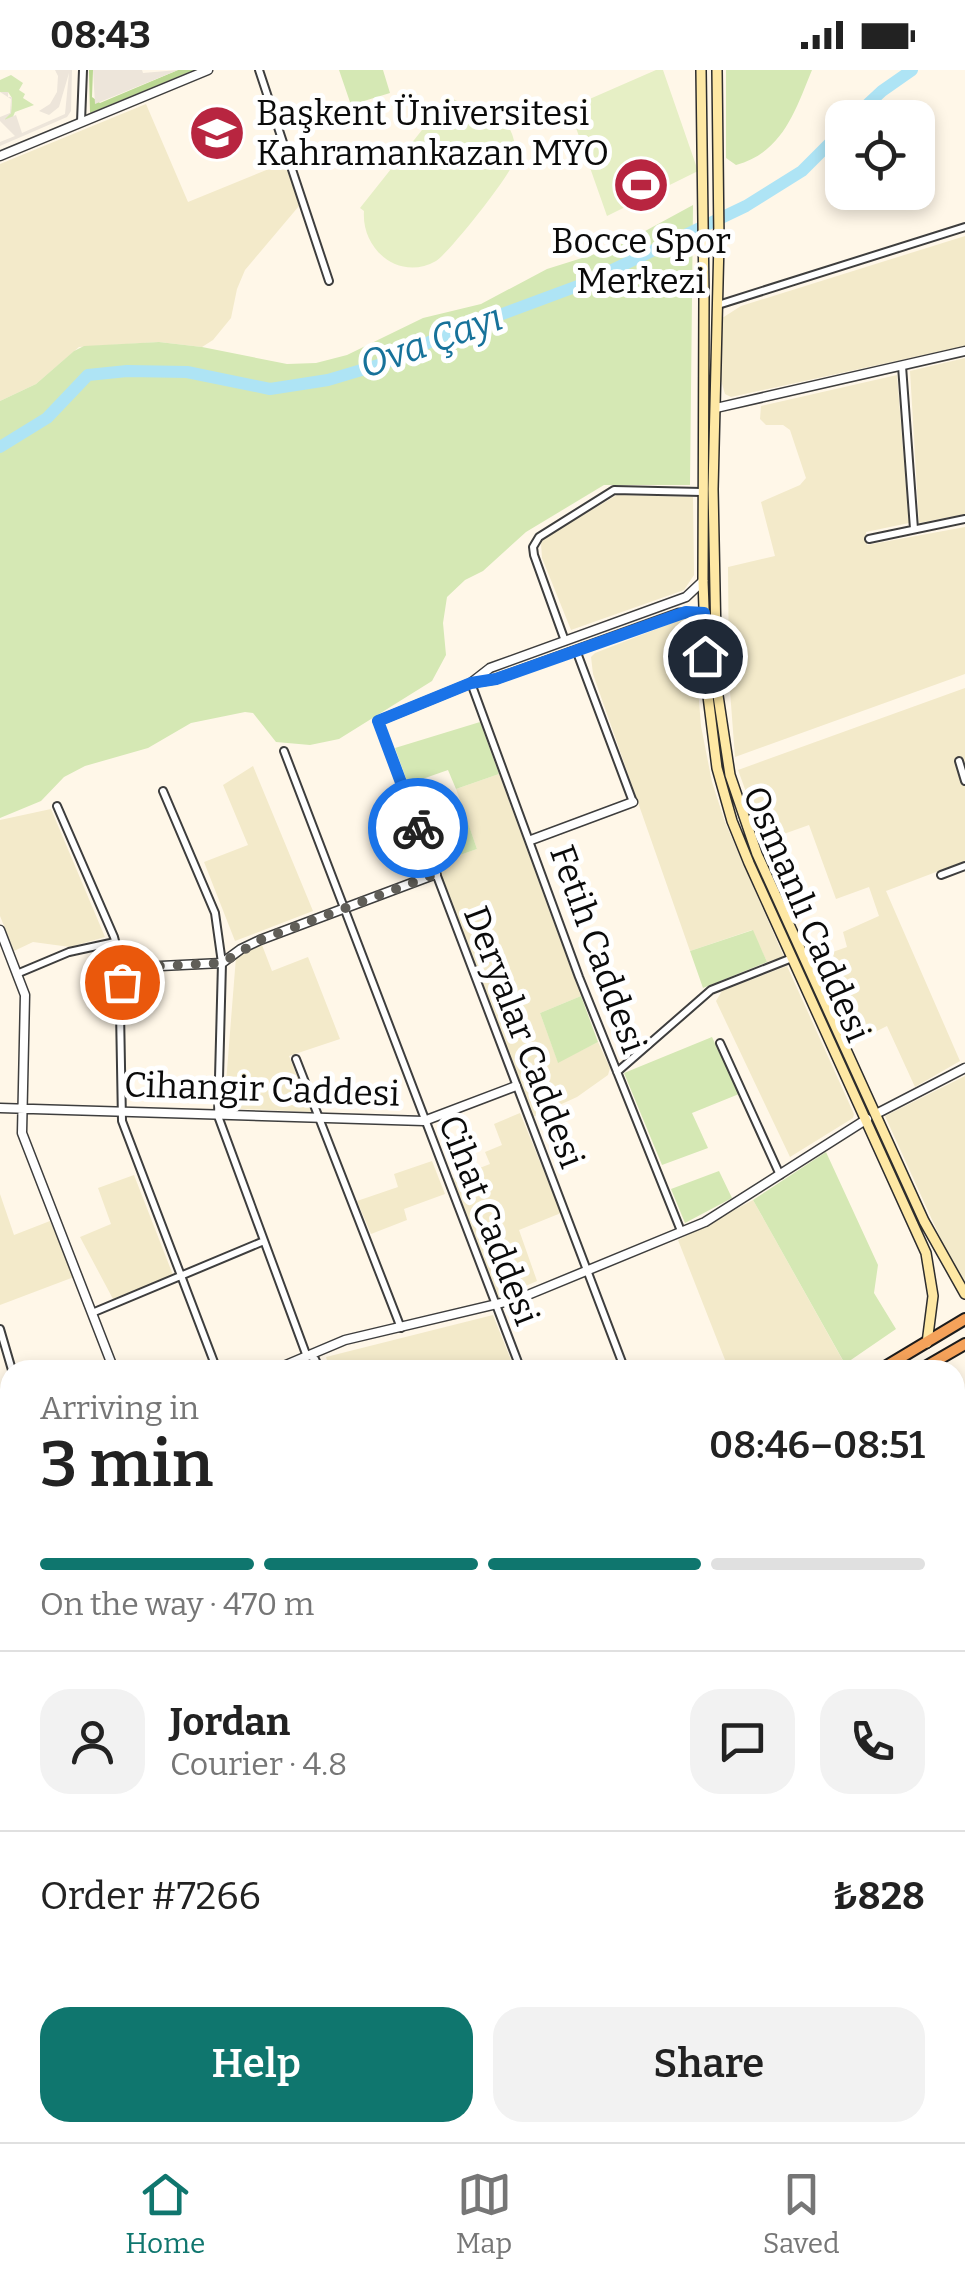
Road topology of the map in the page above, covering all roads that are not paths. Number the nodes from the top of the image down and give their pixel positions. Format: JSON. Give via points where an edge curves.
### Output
{"nodes":[{"id":1,"x":83,"y":70,"type":"edge"},
{"id":2,"x":208,"y":70,"type":"edge"},
{"id":3,"x":258,"y":70,"type":"edge"},
{"id":4,"x":700,"y":70,"type":"edge"},
{"id":5,"x":717,"y":70,"type":"edge"},
{"id":6,"x":81,"y":123,"type":"junction"},
{"id":7,"x":0,"y":156,"type":"edge"},
{"id":8,"x":965,"y":227,"type":"edge"},
{"id":9,"x":329,"y":281,"type":"dead end"},
{"id":10,"x":715,"y":306,"type":"junction"},
{"id":11,"x":965,"y":351,"type":"edge"},
{"id":12,"x":902,"y":366,"type":"junction"},
{"id":13,"x":716,"y":408,"type":"junction"},
{"id":14,"x":702,"y":492,"type":"junction"},
{"id":15,"x":965,"y":519,"type":"edge"},
{"id":16,"x":914,"y":529,"type":"junction"},
{"id":17,"x":869,"y":538,"type":"dead end"},
{"id":18,"x":703,"y":581,"type":"junction"},
{"id":19,"x":704,"y":613,"type":"junction"},
{"id":20,"x":565,"y":641,"type":"junction"},
{"id":21,"x":576,"y":650,"type":"junction"},
{"id":22,"x":471,"y":683,"type":"junction"},
{"id":23,"x":378,"y":721,"type":"joint"},
{"id":24,"x":284,"y":752,"type":"dead end"},
{"id":25,"x":960,"y":760,"type":"dead end"},
{"id":26,"x":965,"y":781,"type":"edge"},
{"id":27,"x":163,"y":791,"type":"dead end"},
{"id":28,"x":632,"y":802,"type":"joint"},
{"id":29,"x":57,"y":806,"type":"dead end"},
{"id":30,"x":531,"y":840,"type":"junction"},
{"id":31,"x":965,"y":866,"type":"edge"},
{"id":32,"x":436,"y":874,"type":"junction"},
{"id":33,"x":941,"y":875,"type":"dead end"},
{"id":34,"x":343,"y":907,"type":"junction"},
{"id":35,"x":0,"y":930,"type":"edge"},
{"id":36,"x":115,"y":942,"type":"junction"},
{"id":37,"x":792,"y":958,"type":"junction"},
{"id":38,"x":222,"y":963,"type":"junction"},
{"id":39,"x":120,"y":968,"type":"junction"},
{"id":40,"x":19,"y":973,"type":"junction"},
{"id":41,"x":720,"y":1043,"type":"dead end"},
{"id":42,"x":296,"y":1059,"type":"dead end"},
{"id":43,"x":965,"y":1068,"type":"edge"},
{"id":44,"x":617,"y":1072,"type":"junction"},
{"id":45,"x":516,"y":1086,"type":"junction"},
{"id":46,"x":0,"y":1108,"type":"edge"},
{"id":47,"x":21,"y":1109,"type":"junction"},
{"id":48,"x":121,"y":1112,"type":"junction"},
{"id":49,"x":218,"y":1116,"type":"junction"},
{"id":50,"x":871,"y":1116,"type":"junction"},
{"id":51,"x":319,"y":1118,"type":"junction"},
{"id":52,"x":424,"y":1121,"type":"junction"},
{"id":53,"x":780,"y":1174,"type":"junction"},
{"id":54,"x":681,"y":1232,"type":"junction"},
{"id":55,"x":264,"y":1241,"type":"junction"},
{"id":56,"x":586,"y":1270,"type":"junction"},
{"id":57,"x":181,"y":1276,"type":"junction"},
{"id":58,"x":965,"y":1294,"type":"edge"},
{"id":59,"x":495,"y":1306,"type":"junction"},
{"id":60,"x":92,"y":1313,"type":"junction"},
{"id":61,"x":965,"y":1319,"type":"edge"},
{"id":62,"x":401,"y":1328,"type":"junction"},
{"id":63,"x":0,"y":1329,"type":"edge"},
{"id":64,"x":927,"y":1342,"type":"junction"},
{"id":65,"x":964,"y":1348,"type":"edge"},
{"id":66,"x":306,"y":1354,"type":"junction"},
{"id":67,"x":9,"y":1360,"type":"edge"},
{"id":68,"x":110,"y":1360,"type":"edge"},
{"id":69,"x":212,"y":1360,"type":"edge"},
{"id":70,"x":294,"y":1360,"type":"edge"},
{"id":71,"x":315,"y":1360,"type":"edge"},
{"id":72,"x":516,"y":1360,"type":"edge"},
{"id":73,"x":620,"y":1360,"type":"edge"},
{"id":74,"x":897,"y":1360,"type":"edge"},
{"id":75,"x":940,"y":1360,"type":"edge"}],
"edges":[{"from":1,"to":6,"type":"street"},
{"from":2,"to":6,"type":"street"},
{"from":3,"to":9,"type":"street"},
{"from":4,"to":14,"type":"main road","name":"Osmanlı Caddesi"},
{"from":5,"to":10,"type":"main road","name":"Osmanlı Caddesi"},
{"from":6,"to":7,"type":"street"},
{"from":8,"to":10,"type":"street"},
{"from":10,"to":13,"type":"main road","name":"Osmanlı Caddesi"},
{"from":11,"to":12,"type":"street"},
{"from":12,"to":13,"type":"street"},
{"from":12,"to":16,"type":"street"},
{"from":13,"to":50,"type":"main road","name":"Osmanlı Caddesi","via":[[716,646],[728,764],[757,854]]},
{"from":14,"to":18,"type":"main road","name":"Osmanlı Caddesi"},
{"from":14,"to":20,"type":"street","via":[[614,490],[538,536],[534,555]]},
{"from":15,"to":16,"type":"street"},
{"from":16,"to":17,"type":"street"},
{"from":18,"to":19,"type":"main road","name":"Osmanlı Caddesi"},
{"from":18,"to":20,"type":"street","via":[[686,597]]},
{"from":19,"to":21,"type":"street","via":[[678,614]]},
{"from":19,"to":37,"type":"main road","name":"Osmanlı Caddesi","via":[[718,768],[740,841]]},
{"from":20,"to":22,"type":"street","via":[[490,668]]},
{"from":21,"to":22,"type":"street"},
{"from":21,"to":28,"type":"street"},
{"from":22,"to":23,"type":"street"},
{"from":22,"to":30,"type":"street","name":"Fetih Caddesi"},
{"from":23,"to":32,"type":"street","name":"Deryalar Caddesi"},
{"from":24,"to":34,"type":"street","name":"Cihat Caddesi"},
{"from":25,"to":26,"type":"street"},
{"from":27,"to":38,"type":"street","via":[[215,913]]},
{"from":28,"to":30,"type":"street"},
{"from":29,"to":36,"type":"street"},
{"from":30,"to":44,"type":"street","name":"Fetih Caddesi"},
{"from":31,"to":33,"type":"street"},
{"from":32,"to":34,"type":"street"},
{"from":32,"to":45,"type":"street","name":"Deryalar Caddesi"},
{"from":34,"to":38,"type":"street","via":[[250,944]]},
{"from":34,"to":52,"type":"street","name":"Cihat Caddesi"},
{"from":35,"to":40,"type":"street"},
{"from":36,"to":39,"type":"street"},
{"from":36,"to":40,"type":"street"},
{"from":37,"to":44,"type":"street","via":[[710,990]]},
{"from":37,"to":50,"type":"main road","name":"Osmanlı Caddesi"},
{"from":38,"to":39,"type":"street"},
{"from":38,"to":49,"type":"street"},
{"from":39,"to":48,"type":"street"},
{"from":40,"to":47,"type":"street","via":[[25,995]]},
{"from":41,"to":53,"type":"street"},
{"from":42,"to":51,"type":"street"},
{"from":43,"to":50,"type":"street"},
{"from":44,"to":54,"type":"street","name":"Fetih Caddesi"},
{"from":45,"to":52,"type":"street","name":"Cihangir Caddesi"},
{"from":45,"to":56,"type":"street","name":"Deryalar Caddesi"},
{"from":46,"to":47,"type":"street","name":"Cihangir Caddesi"},
{"from":47,"to":48,"type":"street","name":"Cihangir Caddesi"},
{"from":47,"to":60,"type":"street","via":[[25,1144]]},
{"from":48,"to":49,"type":"street","name":"Cihangir Caddesi"},
{"from":48,"to":57,"type":"street"},
{"from":49,"to":51,"type":"street","name":"Cihangir Caddesi"},
{"from":49,"to":55,"type":"street"},
{"from":50,"to":53,"type":"street"},
{"from":50,"to":58,"type":"main road","name":"Osmanlı Caddesi"},
{"from":50,"to":64,"type":"main road","name":"Osmanlı Caddesi","via":[[930,1264]]},
{"from":51,"to":52,"type":"street","name":"Cihangir Caddesi"},
{"from":51,"to":62,"type":"street"},
{"from":52,"to":59,"type":"street","name":"Cihat Caddesi"},
{"from":53,"to":54,"type":"street"},
{"from":54,"to":56,"type":"street"},
{"from":55,"to":57,"type":"street"},
{"from":55,"to":66,"type":"street"},
{"from":56,"to":59,"type":"street"},
{"from":56,"to":73,"type":"street","name":"Deryalar Caddesi"},
{"from":57,"to":60,"type":"street"},
{"from":57,"to":69,"type":"street"},
{"from":59,"to":62,"type":"street"},
{"from":59,"to":72,"type":"street","name":"Cihat Caddesi"},
{"from":60,"to":68,"type":"street"},
{"from":61,"to":64,"type":"highway"},
{"from":62,"to":66,"type":"street"},
{"from":63,"to":67,"type":"street"},
{"from":64,"to":74,"type":"highway"},
{"from":65,"to":75,"type":"highway"},
{"from":66,"to":70,"type":"street"},
{"from":66,"to":71,"type":"street"}]}
